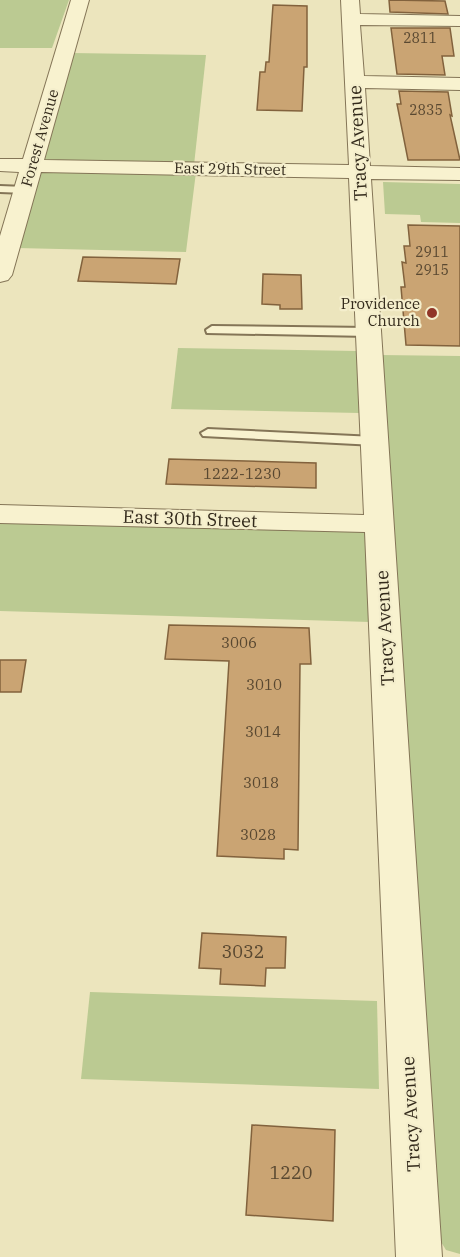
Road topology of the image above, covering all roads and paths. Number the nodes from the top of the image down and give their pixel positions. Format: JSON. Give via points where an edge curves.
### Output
{"nodes":[{"id":1,"x":80,"y":0,"type":"edge"},
{"id":2,"x":351,"y":10,"type":"edge"},
{"id":3,"x":460,"y":21,"type":"edge"},
{"id":4,"x":355,"y":82,"type":"junction"},
{"id":5,"x":460,"y":84,"type":"edge"},
{"id":6,"x":0,"y":165,"type":"edge"},
{"id":7,"x":32,"y":166,"type":"junction"},
{"id":8,"x":360,"y":172,"type":"junction"},
{"id":9,"x":460,"y":174,"type":"edge"},
{"id":10,"x":0,"y":189,"type":"edge"},
{"id":11,"x":25,"y":190,"type":"junction"},
{"id":12,"x":0,"y":275,"type":"edge"},
{"id":13,"x":212,"y":330,"type":"dead end"},
{"id":14,"x":369,"y":332,"type":"junction"},
{"id":15,"x":208,"y":433,"type":"dead end"},
{"id":16,"x":375,"y":441,"type":"junction"},
{"id":17,"x":0,"y":513,"type":"edge"},
{"id":18,"x":379,"y":524,"type":"junction"},
{"id":19,"x":419,"y":1257,"type":"edge"}],
"edges":[{"from":1,"to":7,"type":"street","name":"Forest Avenue"},
{"from":2,"to":3,"type":"street"},
{"from":2,"to":4,"type":"street","name":"Tracy Avenue"},
{"from":4,"to":5,"type":"street"},
{"from":4,"to":8,"type":"street","name":"Tracy Avenue"},
{"from":6,"to":7,"type":"street","name":"East 29th Street"},
{"from":7,"to":8,"type":"street","name":"East 29th Street"},
{"from":7,"to":11,"type":"street","name":"Forest Avenue"},
{"from":8,"to":9,"type":"street","name":"East 29th Street"},
{"from":8,"to":14,"type":"street","name":"Tracy Avenue"},
{"from":10,"to":11,"type":"lane"},
{"from":11,"to":12,"type":"street","name":"Forest Avenue"},
{"from":13,"to":14,"type":"lane"},
{"from":14,"to":16,"type":"street","name":"Tracy Avenue"},
{"from":15,"to":16,"type":"lane"},
{"from":16,"to":18,"type":"street","name":"Tracy Avenue"},
{"from":17,"to":18,"type":"street","name":"East 30th Street"},
{"from":18,"to":19,"type":"street","name":"Tracy Avenue"}]}
